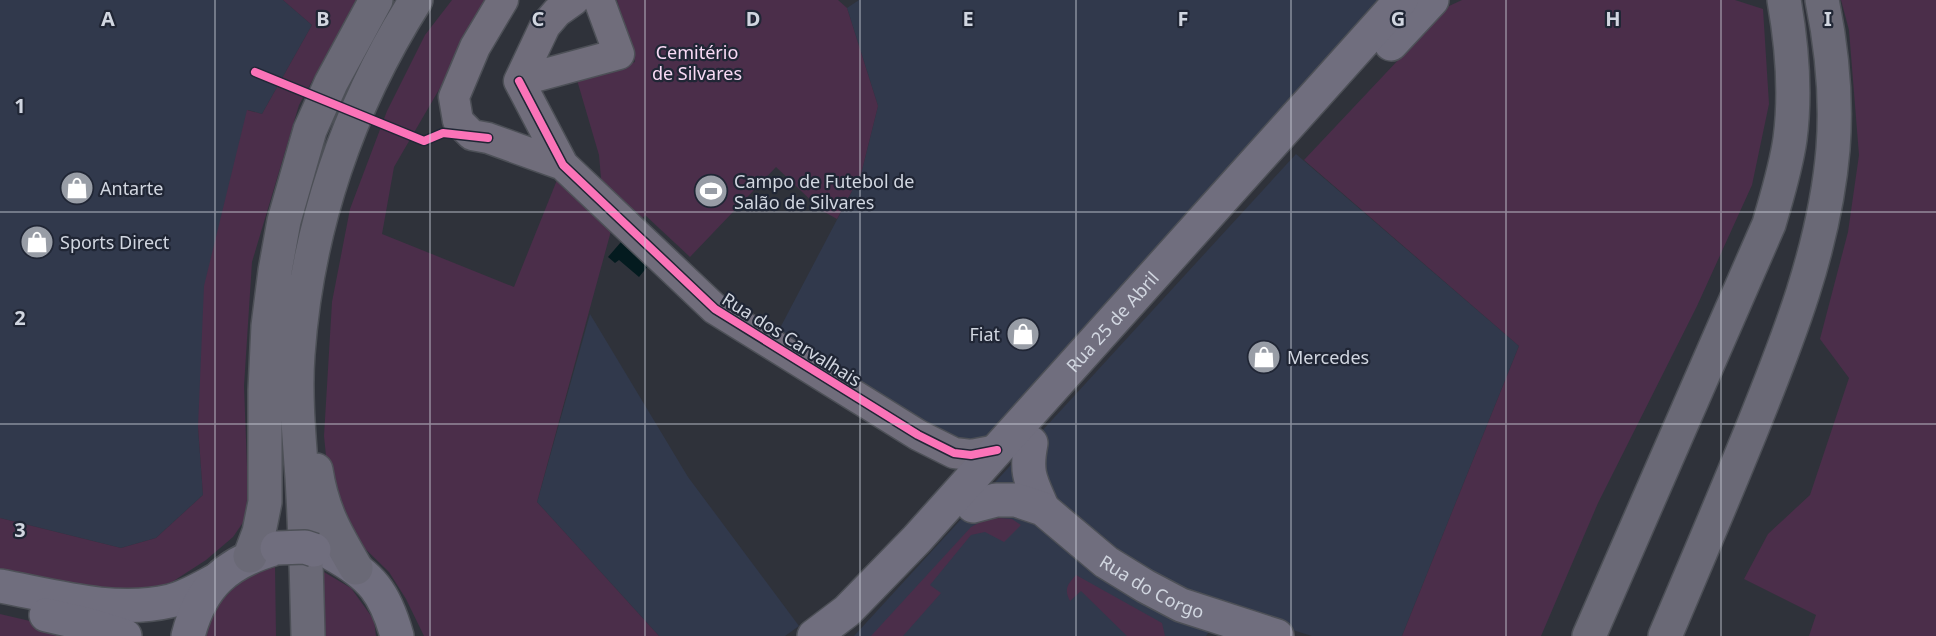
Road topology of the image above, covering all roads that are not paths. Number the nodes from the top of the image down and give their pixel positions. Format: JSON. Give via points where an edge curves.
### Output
{"nodes":[{"id":1,"x":376,"y":0,"type":"edge"},
{"id":2,"x":397,"y":0,"type":"edge"},
{"id":3,"x":416,"y":0,"type":"edge"},
{"id":4,"x":433,"y":0,"type":"edge"},
{"id":5,"x":503,"y":0,"type":"edge"},
{"id":6,"x":574,"y":0,"type":"edge"},
{"id":7,"x":599,"y":0,"type":"edge"},
{"id":8,"x":1401,"y":0,"type":"edge"},
{"id":9,"x":1432,"y":0,"type":"edge"},
{"id":10,"x":1784,"y":0,"type":"edge"},
{"id":11,"x":1822,"y":0,"type":"edge"},
{"id":12,"x":519,"y":81,"type":"junction"},
{"id":13,"x":563,"y":165,"type":"junction"},
{"id":14,"x":918,"y":435,"type":"junction"},
{"id":15,"x":1031,"y":442,"type":"junction"},
{"id":16,"x":997,"y":450,"type":"junction"},
{"id":17,"x":960,"y":507,"type":"junction"},
{"id":18,"x":1043,"y":509,"type":"junction"},
{"id":19,"x":260,"y":553,"type":"junction"},
{"id":20,"x":356,"y":568,"type":"junction"},
{"id":21,"x":216,"y":580,"type":"junction"},
{"id":22,"x":0,"y":586,"type":"edge"},
{"id":23,"x":0,"y":606,"type":"edge"},
{"id":24,"x":125,"y":636,"type":"edge"},
{"id":25,"x":188,"y":636,"type":"edge"},
{"id":26,"x":288,"y":636,"type":"edge"},
{"id":27,"x":308,"y":636,"type":"edge"},
{"id":28,"x":398,"y":636,"type":"edge"},
{"id":29,"x":814,"y":636,"type":"edge"},
{"id":30,"x":845,"y":636,"type":"edge"},
{"id":31,"x":1277,"y":636,"type":"edge"},
{"id":32,"x":1589,"y":636,"type":"edge"},
{"id":33,"x":1665,"y":636,"type":"edge"}],
"edges":[{"from":1,"to":19,"type":"highway","via":[[310,130],[284,221],[268,327],[265,502],[259,532]]},
{"from":2,"to":26,"type":"highway","via":[[366,51],[333,119],[295,240],[281,355]]},
{"from":3,"to":27,"type":"highway","via":[[349,128],[314,242],[298,356]]},
{"from":4,"to":20,"type":"highway","via":[[377,102],[348,177],[316,332],[314,452],[320,495]]},
{"from":5,"to":13,"type":"street","name":"Rua dos Carvalhais","via":[[475,47],[454,97],[458,121],[472,135]]},
{"from":6,"to":12,"type":"street","via":[[545,26]]},
{"from":7,"to":12,"type":"street","via":[[619,54]]},
{"from":8,"to":16,"type":"main road","name":"Rua 25 de Abril"},
{"from":9,"to":15,"type":"main road","name":"Rua 25 de Abril"},
{"from":10,"to":32,"type":"highway","via":[[1793,93],[1790,140],[1769,224]]},
{"from":11,"to":33,"type":"highway","via":[[1835,93],[1826,207],[1793,324]]},
{"from":12,"to":13,"type":"street","name":"Rua dos Carvalhais"},
{"from":13,"to":14,"type":"street","name":"Rua dos Carvalhais","via":[[715,309]]},
{"from":14,"to":16,"type":"street","name":"Rua dos Carvalhais","via":[[954,453]]},
{"from":14,"to":17,"type":"street","name":"Rua dos Carvalhais","via":[[947,466]]},
{"from":15,"to":17,"type":"main road","name":"Rua 25 de Abril"},
{"from":15,"to":18,"type":"main road","name":"Rua do Corgo","via":[[1027,464]]},
{"from":16,"to":17,"type":"main road","name":"Rua 25 de Abril"},
{"from":17,"to":18,"type":"main road","name":"Rua do Corgo","via":[[996,500]]},
{"from":17,"to":29,"type":"main road","name":"Rua 25 de Abril","via":[[847,611]]},
{"from":17,"to":30,"type":"main road","name":"Rua 25 de Abril","via":[[930,554]]},
{"from":18,"to":31,"type":"main road","name":"Rua do Corgo","via":[[1106,561],[1145,586],[1181,605]]},
{"from":19,"to":20,"type":"main road","bridge":true,"via":[[304,547],[331,554]]},
{"from":19,"to":21,"type":"main road","via":[[232,566]]},
{"from":20,"to":28,"type":"main road","via":[[376,586],[390,610]]},
{"from":21,"to":22,"type":"main road","via":[[170,601],[125,605]]},
{"from":21,"to":25,"type":"main road","via":[[198,605]]},
{"from":23,"to":24,"type":"main road"}]}
